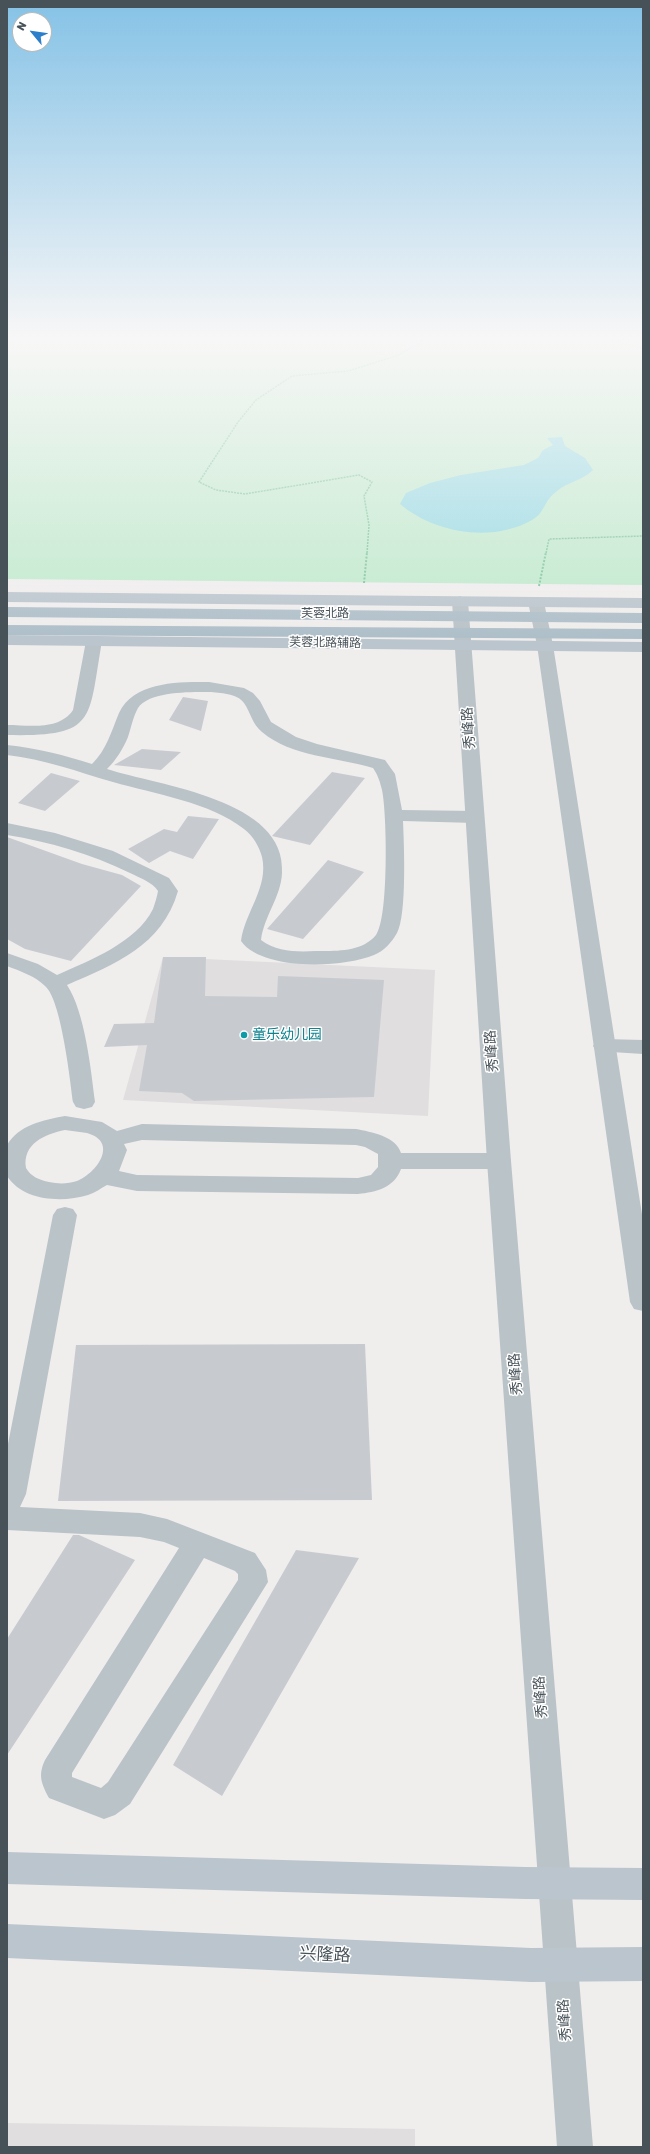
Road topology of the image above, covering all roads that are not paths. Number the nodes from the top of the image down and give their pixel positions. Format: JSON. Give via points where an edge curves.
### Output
{"nodes":[{"id":1,"x":7,"y":597,"type":"edge"},
{"id":2,"x":643,"y":603,"type":"edge"},
{"id":3,"x":7,"y":612,"type":"edge"},
{"id":4,"x":643,"y":618,"type":"edge"},
{"id":5,"x":462,"y":623,"type":"junction"},
{"id":6,"x":541,"y":624,"type":"junction"},
{"id":7,"x":7,"y":630,"type":"edge"},
{"id":8,"x":643,"y":634,"type":"edge"},
{"id":9,"x":7,"y":640,"type":"edge"},
{"id":10,"x":94,"y":641,"type":"junction"},
{"id":11,"x":643,"y":647,"type":"edge"},
{"id":12,"x":7,"y":730,"type":"edge"},
{"id":13,"x":7,"y":750,"type":"edge"},
{"id":14,"x":95,"y":771,"type":"junction"},
{"id":15,"x":394,"y":815,"type":"junction"},
{"id":16,"x":475,"y":817,"type":"junction"},
{"id":17,"x":7,"y":829,"type":"edge"},
{"id":18,"x":7,"y":959,"type":"edge"},
{"id":19,"x":55,"y":983,"type":"junction"},
{"id":20,"x":604,"y":1046,"type":"junction"},
{"id":21,"x":643,"y":1047,"type":"edge"},
{"id":22,"x":84,"y":1102,"type":"junction"},
{"id":23,"x":66,"y":1123,"type":"junction"},
{"id":24,"x":91,"y":1126,"type":"junction"},
{"id":25,"x":112,"y":1140,"type":"junction"},
{"id":26,"x":391,"y":1161,"type":"junction"},
{"id":27,"x":500,"y":1161,"type":"junction"},
{"id":28,"x":104,"y":1176,"type":"junction"},
{"id":29,"x":84,"y":1187,"type":"junction"},
{"id":30,"x":50,"y":1191,"type":"junction"},
{"id":31,"x":65,"y":1215,"type":"junction"},
{"id":32,"x":643,"y":1302,"type":"edge"},
{"id":33,"x":7,"y":1506,"type":"edge"},
{"id":34,"x":7,"y":1518,"type":"edge"},
{"id":35,"x":198,"y":1543,"type":"junction"},
{"id":36,"x":7,"y":1868,"type":"edge"},
{"id":37,"x":555,"y":1883,"type":"junction"},
{"id":38,"x":643,"y":1884,"type":"edge"},
{"id":39,"x":7,"y":1941,"type":"edge"},
{"id":40,"x":561,"y":1964,"type":"junction"},
{"id":41,"x":643,"y":1964,"type":"edge"},
{"id":42,"x":575,"y":2147,"type":"edge"}],
"edges":[{"from":1,"to":5,"type":"main road","name":"芙蓉北路辅路","via":[[362,601]]},
{"from":2,"to":6,"type":"main road","name":"芙蓉北路辅路"},
{"from":3,"to":5,"type":"main road","name":"芙蓉北路"},
{"from":4,"to":6,"type":"main road","name":"芙蓉北路"},
{"from":5,"to":6,"type":"main road","name":"芙蓉北路辅路"},
{"from":5,"to":6,"type":"main road","name":"芙蓉北路"},
{"from":5,"to":7,"type":"main road","name":"芙蓉北路"},
{"from":5,"to":10,"type":"main road","name":"芙蓉北路辅路"},
{"from":5,"to":16,"type":"street","name":"秀峰路"},
{"from":6,"to":8,"type":"main road","name":"芙蓉北路"},
{"from":6,"to":11,"type":"main road","name":"芙蓉北路辅路"},
{"from":6,"to":20,"type":"street"},
{"from":9,"to":10,"type":"main road","name":"芙蓉北路辅路"},
{"from":10,"to":12,"type":"street","via":[[78,718],[63,728]]},
{"from":13,"to":14,"type":"street","via":[[38,754]]},
{"from":14,"to":15,"type":"street","via":[[106,761],[131,707],[137,700],[165,689],[227,690],[239,692],[251,700],[260,720],[273,732],[291,741],[370,761],[384,767]]},
{"from":14,"to":15,"type":"street","via":[[207,804],[248,822],[262,835],[272,861],[272,880],[266,900],[251,928],[251,942],[260,949],[278,955],[312,957],[354,954],[367,951],[388,935],[392,922]]},
{"from":15,"to":16,"type":"street"},
{"from":16,"to":27,"type":"street","name":"秀峰路"},
{"from":17,"to":19,"type":"street","via":[[44,834],[99,851],[162,882],[168,891],[167,901],[154,922],[134,943],[108,959]]},
{"from":18,"to":19,"type":"street","via":[[33,969]]},
{"from":19,"to":22,"type":"street","via":[[62,994],[77,1054]]},
{"from":20,"to":21,"type":"street"},
{"from":20,"to":32,"type":"street"},
{"from":22,"to":23,"type":"street"},
{"from":22,"to":24,"type":"street"},
{"from":23,"to":24,"type":"street"},
{"from":23,"to":30,"type":"street","via":[[48,1126],[32,1133],[20,1143],[14,1155],[14,1167],[21,1178]]},
{"from":24,"to":25,"type":"street"},
{"from":25,"to":26,"type":"street","via":[[142,1132],[360,1137],[378,1143],[389,1151]]},
{"from":25,"to":28,"type":"street","via":[[115,1148],[114,1161]]},
{"from":26,"to":27,"type":"street"},
{"from":26,"to":28,"type":"street","via":[[386,1174],[380,1180],[358,1186],[137,1183]]},
{"from":27,"to":37,"type":"street","name":"秀峰路"},
{"from":28,"to":29,"type":"street"},
{"from":29,"to":30,"type":"street","via":[[68,1191]]},
{"from":29,"to":31,"type":"street"},
{"from":30,"to":31,"type":"street"},
{"from":31,"to":33,"type":"street","via":[[12,1494]]},
{"from":34,"to":35,"type":"street","via":[[140,1525],[167,1531]]},
{"from":35,"to":35,"type":"street","via":[[245,1562],[252,1570],[253,1582],[119,1793],[104,1804],[60,1787],[56,1780],[56,1770]]},
{"from":36,"to":37,"type":"main road"},
{"from":37,"to":38,"type":"main road"},
{"from":37,"to":40,"type":"street","name":"秀峰路"},
{"from":39,"to":40,"type":"main road","name":"兴隆路"},
{"from":40,"to":41,"type":"main road","name":"兴隆路"},
{"from":40,"to":42,"type":"street","name":"秀峰路"}]}
